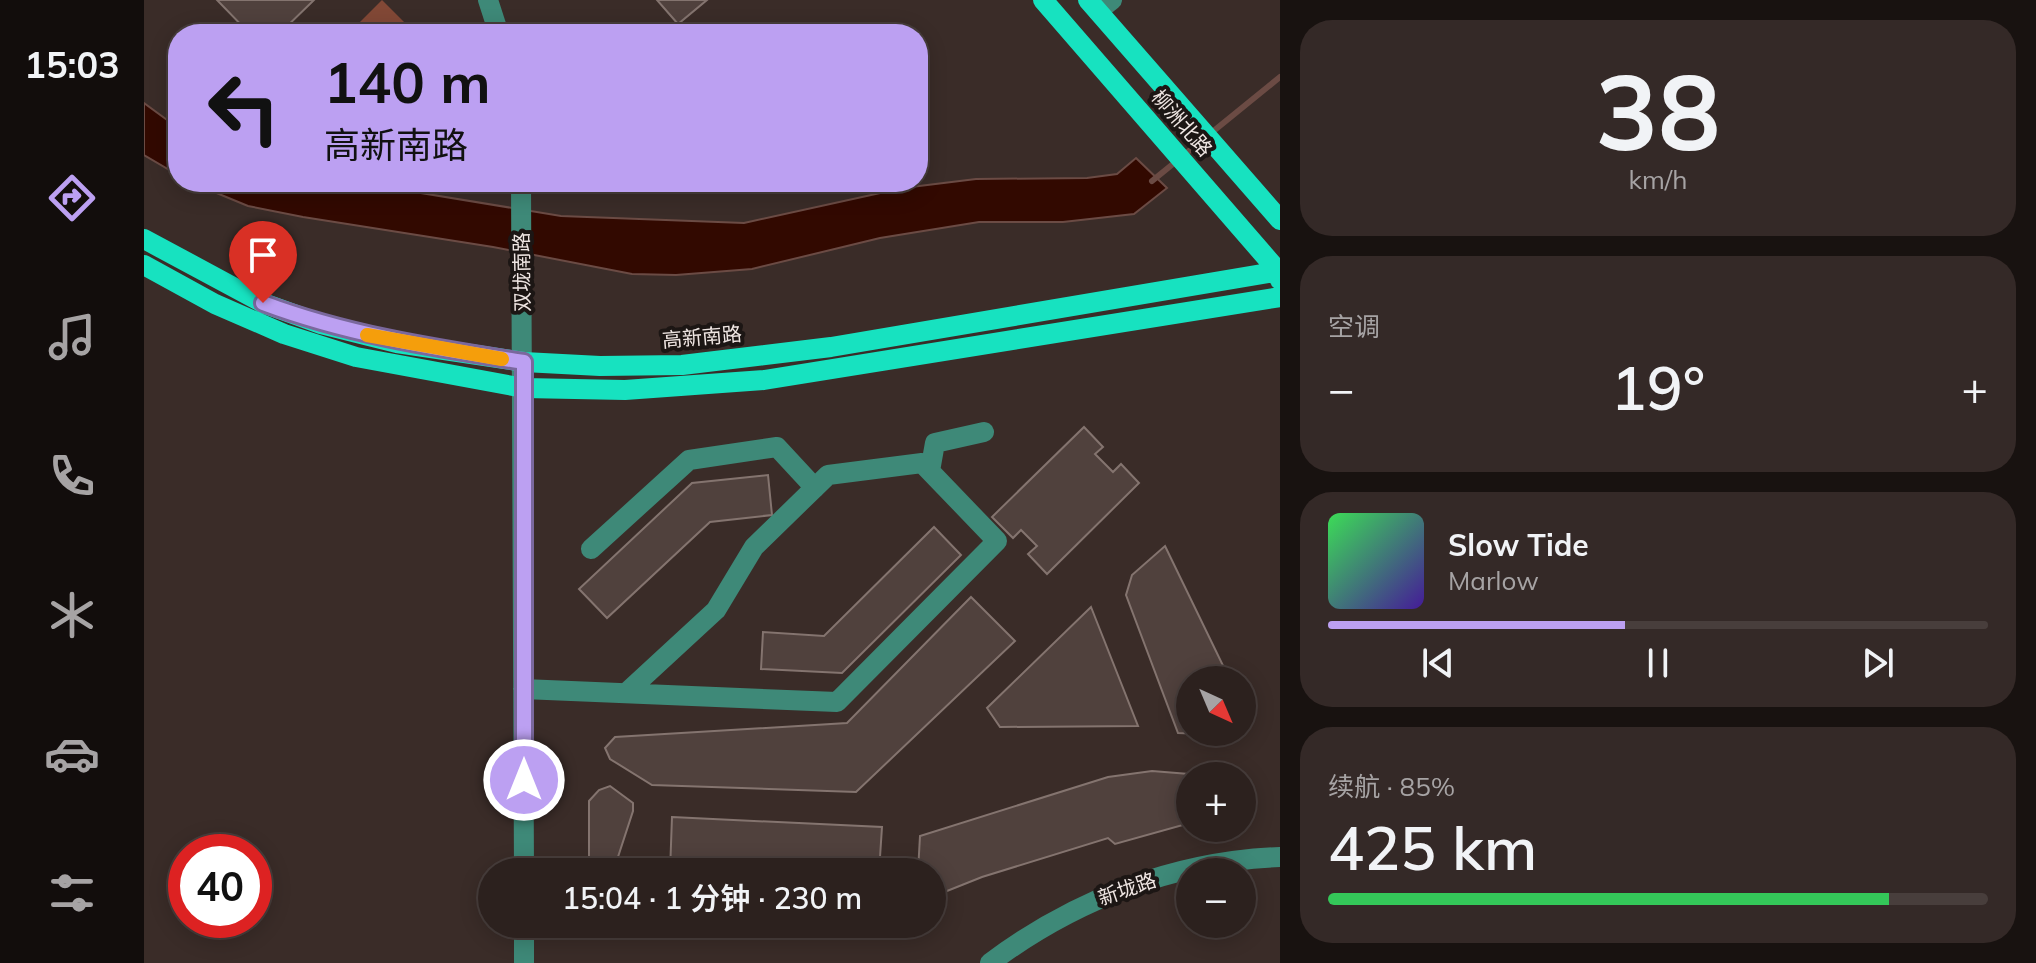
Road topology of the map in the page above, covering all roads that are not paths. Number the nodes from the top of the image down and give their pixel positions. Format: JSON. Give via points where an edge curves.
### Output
{"nodes":[{"id":1,"x":488,"y":0,"type":"edge"},
{"id":2,"x":1043,"y":0,"type":"edge"},
{"id":3,"x":1099,"y":4,"type":"edge"},
{"id":4,"x":496,"y":24,"type":"edge"},
{"id":5,"x":521,"y":192,"type":"edge"},
{"id":6,"x":1280,"y":220,"type":"edge"},
{"id":7,"x":144,"y":239,"type":"edge"},
{"id":8,"x":144,"y":265,"type":"edge"},
{"id":9,"x":1279,"y":274,"type":"edge"},
{"id":10,"x":1280,"y":297,"type":"edge"},
{"id":11,"x":524,"y":362,"type":"junction"},
{"id":12,"x":524,"y":388,"type":"junction"},
{"id":13,"x":984,"y":432,"type":"dead end"},
{"id":14,"x":930,"y":471,"type":"junction"},
{"id":15,"x":815,"y":488,"type":"junction"},
{"id":16,"x":591,"y":549,"type":"dead end"},
{"id":17,"x":523,"y":689,"type":"junction"},
{"id":18,"x":626,"y":693,"type":"junction"},
{"id":19,"x":1280,"y":857,"type":"edge"},
{"id":20,"x":524,"y":858,"type":"edge"},
{"id":21,"x":524,"y":938,"type":"edge"},
{"id":22,"x":524,"y":963,"type":"edge"},
{"id":23,"x":990,"y":963,"type":"edge"}],
"edges":[{"from":1,"to":4,"type":"street"},
{"from":2,"to":9,"type":"main road","name":"柳洲北路"},
{"from":3,"to":6,"type":"main road","name":"柳洲北路","via":[[1161,85]]},
{"from":5,"to":11,"type":"street","name":"双垅南路"},
{"from":7,"to":11,"type":"main road","name":"高新南路","via":[[249,297],[321,324],[397,343]]},
{"from":8,"to":12,"type":"main road","via":[[284,334],[356,357]]},
{"from":9,"to":11,"type":"main road","name":"高新南路","via":[[682,365]]},
{"from":10,"to":12,"type":"main road","via":[[764,380],[625,390]]},
{"from":11,"to":12,"type":"street","name":"双垅南路"},
{"from":12,"to":17,"type":"street","name":"双垅南路"},
{"from":13,"to":14,"type":"street","via":[[935,443]]},
{"from":14,"to":15,"type":"street","via":[[922,463],[828,475]]},
{"from":14,"to":18,"type":"street","via":[[997,541],[837,702]]},
{"from":15,"to":16,"type":"street","via":[[777,447],[689,460]]},
{"from":15,"to":18,"type":"street","via":[[754,547],[716,610]]},
{"from":17,"to":18,"type":"street"},
{"from":17,"to":20,"type":"street","name":"双垅南路"},
{"from":19,"to":23,"type":"street","name":"新垅路","via":[[1192,868],[1126,888],[1030,933]]},
{"from":21,"to":22,"type":"street"}]}
